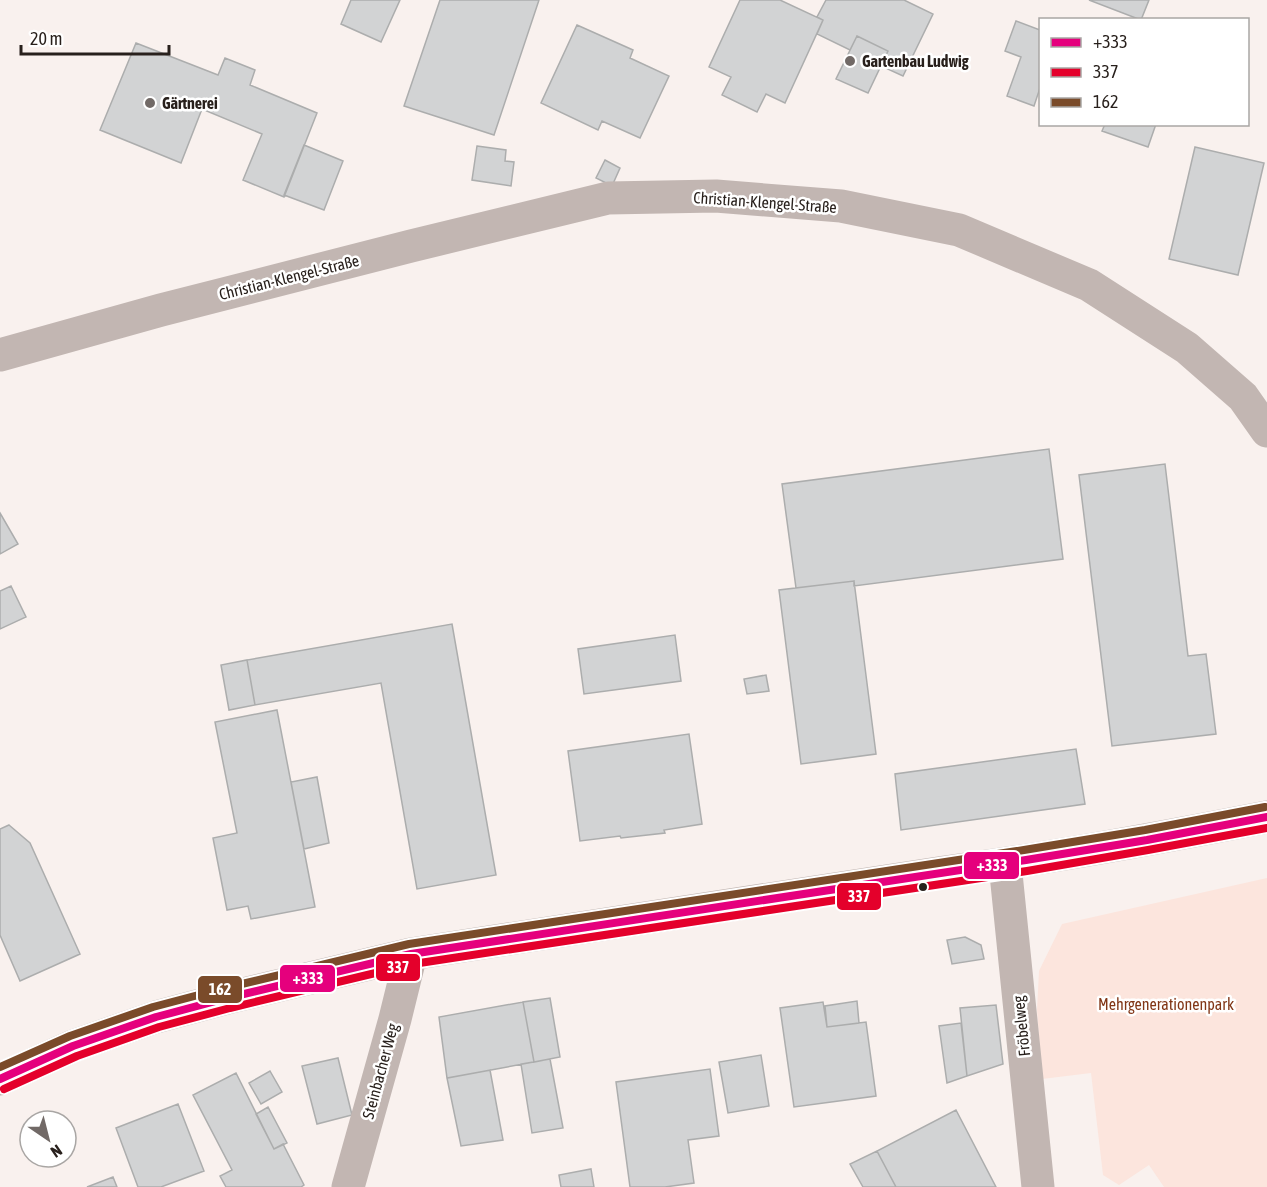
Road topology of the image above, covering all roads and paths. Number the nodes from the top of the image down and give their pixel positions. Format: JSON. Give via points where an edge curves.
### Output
{"nodes":[{"id":1,"x":0,"y":356,"type":"edge"},
{"id":2,"x":1267,"y":431,"type":"edge"},
{"id":3,"x":1267,"y":817,"type":"edge"},
{"id":4,"x":1005,"y":864,"type":"junction"},
{"id":5,"x":411,"y":954,"type":"junction"},
{"id":6,"x":0,"y":1079,"type":"edge"},
{"id":7,"x":348,"y":1187,"type":"edge"},
{"id":8,"x":1038,"y":1187,"type":"edge"}],
"edges":[{"from":1,"to":2,"type":"street","name":"Christian-Klengel-Straße","via":[[173,307],[608,198],[716,196],[841,206],[959,230],[1089,285],[1187,348],[1243,397]]},
{"from":3,"to":4,"type":"street"},
{"from":4,"to":5,"type":"street"},
{"from":4,"to":8,"type":"street","name":"Fröbelweg"},
{"from":5,"to":6,"type":"street","via":[[156,1017],[73,1046]]},
{"from":5,"to":7,"type":"street","name":"Steinbacher Weg"}]}
